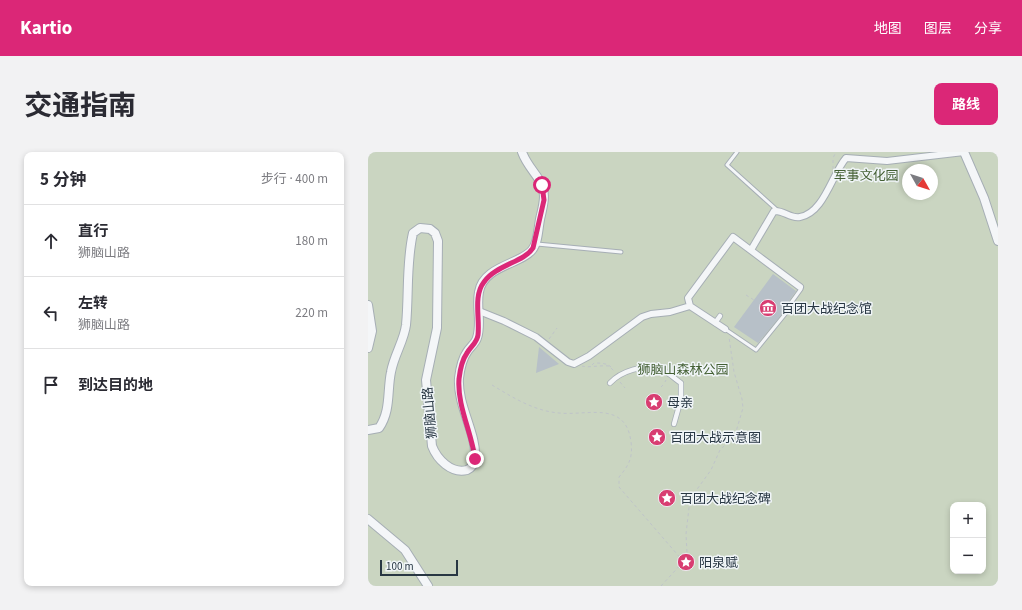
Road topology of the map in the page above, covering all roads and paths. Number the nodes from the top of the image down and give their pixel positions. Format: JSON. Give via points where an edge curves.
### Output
{"nodes":[{"id":1,"x":522,"y":152,"type":"edge"},
{"id":2,"x":738,"y":152,"type":"edge"},
{"id":3,"x":836,"y":152,"type":"edge"},
{"id":4,"x":964,"y":152,"type":"edge"},
{"id":5,"x":836,"y":175,"type":"junction"},
{"id":6,"x":778,"y":211,"type":"junction"},
{"id":7,"x":998,"y":240,"type":"edge"},
{"id":8,"x":535,"y":244,"type":"junction"},
{"id":9,"x":751,"y":250,"type":"junction"},
{"id":10,"x":621,"y":252,"type":"dead end"},
{"id":11,"x":800,"y":287,"type":"joint"},
{"id":12,"x":746,"y":295,"type":"dead end"},
{"id":13,"x":754,"y":300,"type":"dead end"},
{"id":14,"x":368,"y":305,"type":"edge"},
{"id":15,"x":690,"y":306,"type":"junction"},
{"id":16,"x":479,"y":311,"type":"junction"},
{"id":17,"x":720,"y":316,"type":"dead end"},
{"id":18,"x":715,"y":323,"type":"junction"},
{"id":19,"x":557,"y":328,"type":"dead end"},
{"id":20,"x":725,"y":329,"type":"junction"},
{"id":21,"x":545,"y":344,"type":"junction"},
{"id":22,"x":368,"y":348,"type":"edge"},
{"id":23,"x":593,"y":365,"type":"dead end"},
{"id":24,"x":616,"y":376,"type":"junction"},
{"id":25,"x":666,"y":380,"type":"dead end"},
{"id":26,"x":665,"y":382,"type":"dead end"},
{"id":27,"x":610,"y":383,"type":"dead end"},
{"id":28,"x":663,"y":384,"type":"dead end"},
{"id":29,"x":492,"y":385,"type":"dead end"},
{"id":30,"x":662,"y":387,"type":"dead end"},
{"id":31,"x":625,"y":388,"type":"dead end"},
{"id":32,"x":674,"y":424,"type":"dead end"},
{"id":33,"x":368,"y":430,"type":"edge"},
{"id":34,"x":683,"y":504,"type":"dead end"},
{"id":35,"x":688,"y":506,"type":"junction"},
{"id":36,"x":368,"y":519,"type":"edge"},
{"id":37,"x":683,"y":561,"type":"junction"},
{"id":38,"x":428,"y":586,"type":"edge"},
{"id":39,"x":661,"y":586,"type":"edge"}],
"edges":[{"from":1,"to":8,"type":"street","via":[[544,192]]},
{"from":2,"to":6,"type":"lane","via":[[727,165]]},
{"from":3,"to":5,"type":"path","via":[[832,168]]},
{"from":4,"to":5,"type":"street","via":[[887,161],[846,158]]},
{"from":4,"to":7,"type":"street","via":[[984,198]]},
{"from":5,"to":6,"type":"street","via":[[826,194],[807,216],[795,218]]},
{"from":6,"to":9,"type":"street","via":[[774,211]]},
{"from":8,"to":10,"type":"lane"},
{"from":8,"to":16,"type":"street","name":"狮脑山路","via":[[528,254],[497,269],[485,280],[479,292]]},
{"from":9,"to":11,"type":"street"},
{"from":9,"to":15,"type":"street","via":[[733,237],[688,298]]},
{"from":11,"to":20,"type":"lane","via":[[788,307],[790,308],[756,350]]},
{"from":12,"to":13,"type":"path"},
{"from":14,"to":22,"type":"street","via":[[372,331]]},
{"from":15,"to":18,"type":"street"},
{"from":15,"to":21,"type":"street","via":[[642,317],[574,364]]},
{"from":16,"to":21,"type":"street","via":[[504,321]]},
{"from":16,"to":33,"type":"street","name":"狮脑山路","via":[[478,336],[475,344],[467,352],[459,379],[459,391],[475,459],[467,470],[458,470],[441,462],[432,446],[426,380],[437,328],[438,241],[430,229],[416,230],[412,239],[406,294],[406,325],[391,369],[387,410],[379,428]]},
{"from":17,"to":18,"type":"street"},
{"from":18,"to":20,"type":"street"},
{"from":19,"to":21,"type":"path"},
{"from":20,"to":35,"type":"path","via":[[729,335],[734,372],[743,408],[735,435],[720,450],[714,464],[692,494]]},
{"from":23,"to":24,"type":"path","via":[[612,368]]},
{"from":24,"to":27,"type":"street"},
{"from":24,"to":31,"type":"path"},
{"from":24,"to":32,"type":"street","via":[[645,367],[659,369],[681,383],[682,399]]},
{"from":25,"to":26,"type":"path"},
{"from":28,"to":30,"type":"path"},
{"from":29,"to":37,"type":"path","via":[[533,407],[559,413],[606,413],[624,422],[632,454],[630,464],[619,477],[619,487]]},
{"from":34,"to":35,"type":"path"},
{"from":35,"to":37,"type":"path","via":[[687,553]]},
{"from":36,"to":38,"type":"street","via":[[405,550]]},
{"from":37,"to":39,"type":"path"}]}
